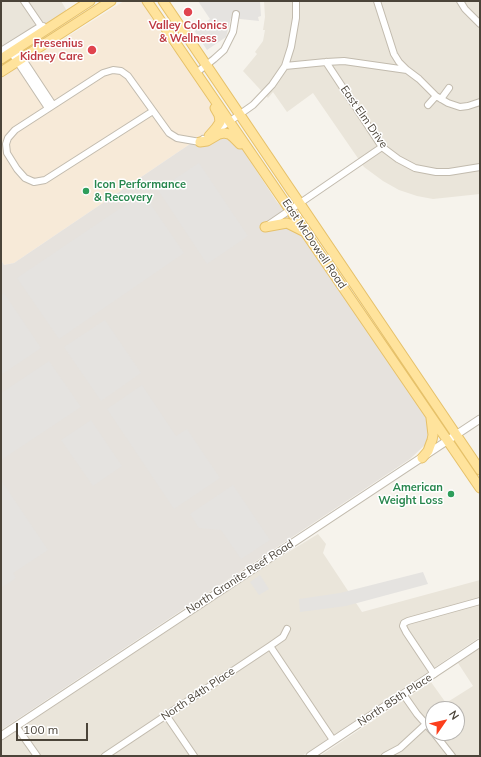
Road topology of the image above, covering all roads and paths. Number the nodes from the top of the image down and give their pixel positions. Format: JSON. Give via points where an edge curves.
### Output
{"nodes":[{"id":1,"x":24,"y":1,"type":"edge"},
{"id":2,"x":90,"y":1,"type":"edge"},
{"id":3,"x":111,"y":1,"type":"edge"},
{"id":4,"x":147,"y":1,"type":"edge"},
{"id":5,"x":163,"y":1,"type":"edge"},
{"id":6,"x":296,"y":1,"type":"edge"},
{"id":7,"x":376,"y":1,"type":"edge"},
{"id":8,"x":460,"y":1,"type":"edge"},
{"id":9,"x":236,"y":14,"type":"dead end"},
{"id":10,"x":480,"y":24,"type":"edge"},
{"id":11,"x":44,"y":27,"type":"junction"},
{"id":12,"x":1,"y":51,"type":"edge"},
{"id":13,"x":14,"y":51,"type":"junction"},
{"id":14,"x":394,"y":54,"type":"junction"},
{"id":15,"x":1,"y":59,"type":"edge"},
{"id":16,"x":19,"y":60,"type":"junction"},
{"id":17,"x":326,"y":62,"type":"junction"},
{"id":18,"x":206,"y":65,"type":"junction"},
{"id":19,"x":285,"y":66,"type":"junction"},
{"id":20,"x":388,"y":67,"type":"junction"},
{"id":21,"x":407,"y":70,"type":"junction"},
{"id":22,"x":1,"y":72,"type":"edge"},
{"id":23,"x":196,"y":73,"type":"junction"},
{"id":24,"x":206,"y":87,"type":"junction"},
{"id":25,"x":448,"y":88,"type":"dead end"},
{"id":26,"x":438,"y":97,"type":"junction"},
{"id":27,"x":480,"y":102,"type":"edge"},
{"id":28,"x":428,"y":105,"type":"dead end"},
{"id":29,"x":50,"y":106,"type":"junction"},
{"id":30,"x":153,"y":111,"type":"junction"},
{"id":31,"x":239,"y":115,"type":"junction"},
{"id":32,"x":230,"y":122,"type":"junction"},
{"id":33,"x":208,"y":136,"type":"junction"},
{"id":34,"x":200,"y":142,"type":"junction"},
{"id":35,"x":382,"y":147,"type":"junction"},
{"id":36,"x":480,"y":167,"type":"edge"},
{"id":37,"x":267,"y":176,"type":"junction"},
{"id":38,"x":300,"y":204,"type":"junction"},
{"id":39,"x":290,"y":210,"type":"junction"},
{"id":40,"x":265,"y":227,"type":"joint"},
{"id":41,"x":306,"y":232,"type":"junction"},
{"id":42,"x":381,"y":324,"type":"junction"},
{"id":43,"x":372,"y":330,"type":"junction"},
{"id":44,"x":431,"y":416,"type":"junction"},
{"id":45,"x":480,"y":419,"type":"edge"},
{"id":46,"x":456,"y":435,"type":"junction"},
{"id":47,"x":448,"y":441,"type":"junction"},
{"id":48,"x":422,"y":458,"type":"junction"},
{"id":49,"x":480,"y":470,"type":"edge"},
{"id":50,"x":480,"y":488,"type":"edge"},
{"id":51,"x":480,"y":601,"type":"edge"},
{"id":52,"x":287,"y":629,"type":"dead end"},
{"id":53,"x":480,"y":643,"type":"edge"},
{"id":54,"x":270,"y":646,"type":"junction"},
{"id":55,"x":434,"y":674,"type":"junction"},
{"id":56,"x":403,"y":694,"type":"junction"},
{"id":57,"x":166,"y":715,"type":"junction"},
{"id":58,"x":425,"y":723,"type":"edge"},
{"id":59,"x":425,"y":725,"type":"edge"},
{"id":60,"x":16,"y":726,"type":"junction"},
{"id":61,"x":1,"y":736,"type":"edge"},
{"id":62,"x":333,"y":740,"type":"junction"},
{"id":63,"x":441,"y":741,"type":"edge"},
{"id":64,"x":37,"y":756,"type":"edge"},
{"id":65,"x":105,"y":756,"type":"edge"},
{"id":66,"x":194,"y":756,"type":"edge"},
{"id":67,"x":310,"y":756,"type":"edge"},
{"id":68,"x":385,"y":756,"type":"edge"},
{"id":69,"x":452,"y":756,"type":"edge"}],
"edges":[{"from":1,"to":11,"type":"street"},
{"from":2,"to":11,"type":"main road"},
{"from":3,"to":16,"type":"main road"},
{"from":4,"to":23,"type":"main road","name":"East McDowell Road"},
{"from":5,"to":18,"type":"main road","name":"East McDowell Road"},
{"from":6,"to":19,"type":"street","via":[[296,18]]},
{"from":7,"to":14,"type":"street"},
{"from":8,"to":10,"type":"street"},
{"from":9,"to":18,"type":"street","via":[[233,32],[228,42],[220,54]]},
{"from":11,"to":12,"type":"street"},
{"from":11,"to":13,"type":"main road"},
{"from":13,"to":15,"type":"main road"},
{"from":13,"to":16,"type":"street"},
{"from":14,"to":20,"type":"street"},
{"from":14,"to":21,"type":"street"},
{"from":16,"to":22,"type":"main road"},
{"from":16,"to":29,"type":"street"},
{"from":17,"to":19,"type":"street"},
{"from":17,"to":20,"type":"street","via":[[344,61]]},
{"from":17,"to":35,"type":"street","name":"East Elm Drive"},
{"from":18,"to":23,"type":"street"},
{"from":18,"to":31,"type":"main road","name":"East McDowell Road"},
{"from":19,"to":31,"type":"street","via":[[262,96]]},
{"from":20,"to":21,"type":"street"},
{"from":21,"to":26,"type":"street"},
{"from":23,"to":24,"type":"main road","name":"East McDowell Road"},
{"from":24,"to":32,"type":"main road","name":"East McDowell Road"},
{"from":24,"to":33,"type":"main road","via":[[207,96],[220,119],[218,126]]},
{"from":25,"to":26,"type":"street"},
{"from":26,"to":27,"type":"street","via":[[454,106],[468,106]]},
{"from":26,"to":28,"type":"street"},
{"from":29,"to":30,"type":"street","via":[[113,70],[121,71],[128,76]]},
{"from":29,"to":30,"type":"street","via":[[20,126],[8,138],[8,156],[21,175],[34,182],[46,180]]},
{"from":30,"to":34,"type":"street","via":[[174,137]]},
{"from":31,"to":32,"type":"street"},
{"from":31,"to":38,"type":"main road","name":"East McDowell Road"},
{"from":32,"to":33,"type":"street"},
{"from":32,"to":37,"type":"main road","name":"East McDowell Road"},
{"from":33,"to":34,"type":"street"},
{"from":34,"to":37,"type":"main road","via":[[208,141],[219,134],[229,134]]},
{"from":35,"to":36,"type":"street","name":"East Elm Drive","via":[[407,164],[426,170],[449,172]]},
{"from":35,"to":38,"type":"street"},
{"from":37,"to":39,"type":"main road","name":"East McDowell Road"},
{"from":38,"to":39,"type":"street"},
{"from":38,"to":42,"type":"main road","name":"East McDowell Road"},
{"from":39,"to":40,"type":"street"},
{"from":39,"to":41,"type":"main road","name":"East McDowell Road"},
{"from":40,"to":41,"type":"main road","via":[[287,223]]},
{"from":41,"to":43,"type":"main road","name":"East McDowell Road"},
{"from":42,"to":43,"type":"main road"},
{"from":42,"to":46,"type":"main road","name":"East McDowell Road"},
{"from":43,"to":44,"type":"main road","name":"East McDowell Road"},
{"from":44,"to":47,"type":"main road","name":"East McDowell Road"},
{"from":44,"to":48,"type":"main road","via":[[432,440]]},
{"from":45,"to":46,"type":"street","name":"North Granite Reef Road"},
{"from":46,"to":47,"type":"street","name":"North Granite Reef Road"},
{"from":46,"to":49,"type":"main road","name":"East McDowell Road"},
{"from":47,"to":48,"type":"street","name":"North Granite Reef Road"},
{"from":47,"to":50,"type":"main road","name":"East McDowell Road"},
{"from":48,"to":60,"type":"street","name":"North Granite Reef Road"},
{"from":51,"to":55,"type":"street","via":[[404,623],[406,632]]},
{"from":52,"to":54,"type":"street","name":"North 84th Place","via":[[283,637]]},
{"from":53,"to":55,"type":"street","name":"North 85th Place"},
{"from":54,"to":57,"type":"street","name":"North 84th Place"},
{"from":54,"to":62,"type":"street"},
{"from":55,"to":56,"type":"street","name":"North 85th Place"},
{"from":56,"to":58,"type":"street"},
{"from":56,"to":62,"type":"street","name":"North 85th Place"},
{"from":57,"to":65,"type":"street","name":"North 84th Place"},
{"from":57,"to":66,"type":"street"},
{"from":59,"to":68,"type":"street","via":[[400,748]]},
{"from":60,"to":61,"type":"street","name":"North Granite Reef Road"},
{"from":60,"to":64,"type":"street"},
{"from":62,"to":67,"type":"street","name":"North 85th Place"},
{"from":63,"to":69,"type":"street"}]}
